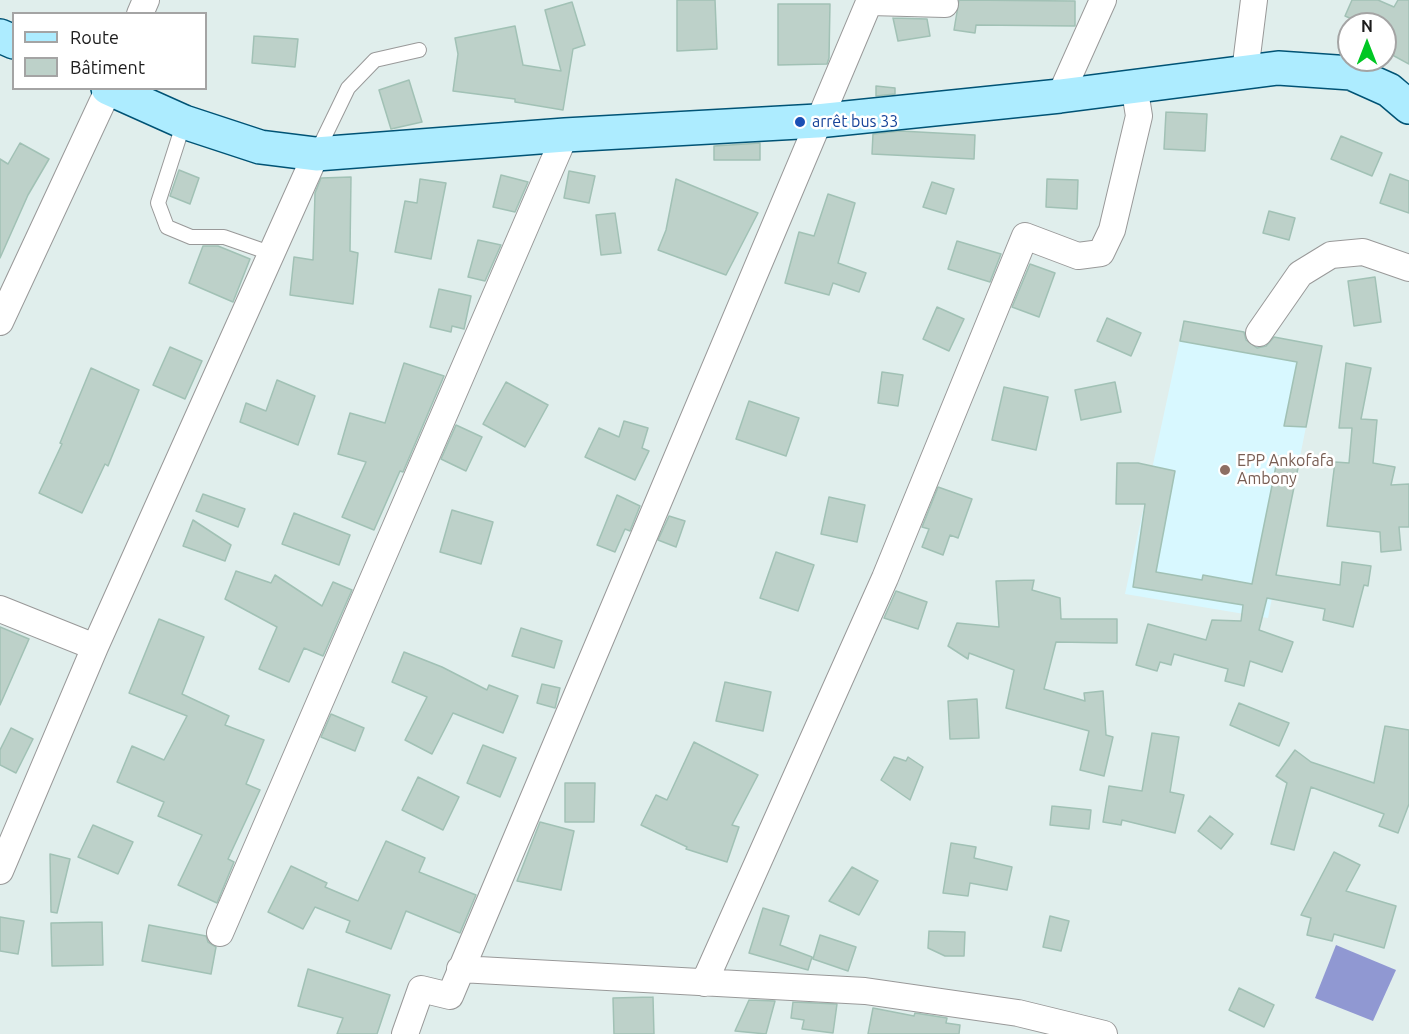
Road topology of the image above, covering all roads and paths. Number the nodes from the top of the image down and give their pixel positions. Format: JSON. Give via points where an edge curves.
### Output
{"nodes":[{"id":1,"x":1103,"y":0,"type":"edge"},
{"id":2,"x":1254,"y":0,"type":"edge"},
{"id":3,"x":870,"y":1,"type":"edge"},
{"id":4,"x":945,"y":4,"type":"dead end"},
{"id":5,"x":419,"y":50,"type":"dead end"},
{"id":6,"x":1245,"y":72,"type":"junction"},
{"id":7,"x":1134,"y":86,"type":"junction"},
{"id":8,"x":108,"y":90,"type":"edge"},
{"id":9,"x":110,"y":90,"type":"edge"},
{"id":10,"x":1060,"y":96,"type":"junction"},
{"id":11,"x":1406,"y":99,"type":"edge"},
{"id":12,"x":817,"y":121,"type":"junction"},
{"id":13,"x":184,"y":123,"type":"junction"},
{"id":14,"x":565,"y":135,"type":"junction"},
{"id":15,"x":316,"y":154,"type":"junction"},
{"id":16,"x":273,"y":254,"type":"junction"},
{"id":17,"x":1409,"y":268,"type":"edge"},
{"id":18,"x":0,"y":322,"type":"edge"},
{"id":19,"x":1259,"y":333,"type":"dead end"},
{"id":20,"x":0,"y":609,"type":"edge"},
{"id":21,"x":95,"y":647,"type":"junction"},
{"id":22,"x":0,"y":871,"type":"edge"},
{"id":23,"x":220,"y":933,"type":"dead end"},
{"id":24,"x":460,"y":969,"type":"junction"},
{"id":25,"x":704,"y":983,"type":"junction"},
{"id":26,"x":405,"y":1034,"type":"edge"},
{"id":27,"x":1104,"y":1034,"type":"edge"}],
"edges":[{"from":1,"to":10,"type":"street"},
{"from":2,"to":6,"type":"street"},
{"from":3,"to":4,"type":"street"},
{"from":3,"to":12,"type":"street"},
{"from":5,"to":15,"type":"lane","via":[[375,60],[348,88]]},
{"from":6,"to":7,"type":"street"},
{"from":6,"to":11,"type":"street","via":[[1278,68],[1352,74]]},
{"from":7,"to":10,"type":"street"},
{"from":7,"to":25,"type":"street","via":[[1139,117],[1112,230],[1101,253],[1078,256],[1025,236],[885,578]]},
{"from":8,"to":18,"type":"street"},
{"from":9,"to":13,"type":"street"},
{"from":10,"to":12,"type":"street"},
{"from":12,"to":14,"type":"street"},
{"from":12,"to":24,"type":"street"},
{"from":13,"to":15,"type":"street","via":[[260,147]]},
{"from":13,"to":16,"type":"lane","via":[[158,203],[167,227],[191,237],[224,237]]},
{"from":14,"to":15,"type":"street"},
{"from":14,"to":23,"type":"street"},
{"from":15,"to":16,"type":"street"},
{"from":16,"to":21,"type":"street"},
{"from":17,"to":19,"type":"street","via":[[1363,252],[1331,255],[1300,274]]},
{"from":20,"to":21,"type":"street"},
{"from":21,"to":22,"type":"street"},
{"from":24,"to":25,"type":"street"},
{"from":24,"to":26,"type":"street","via":[[450,996],[421,989]]},
{"from":25,"to":27,"type":"street","via":[[865,992],[1018,1013]]}]}
